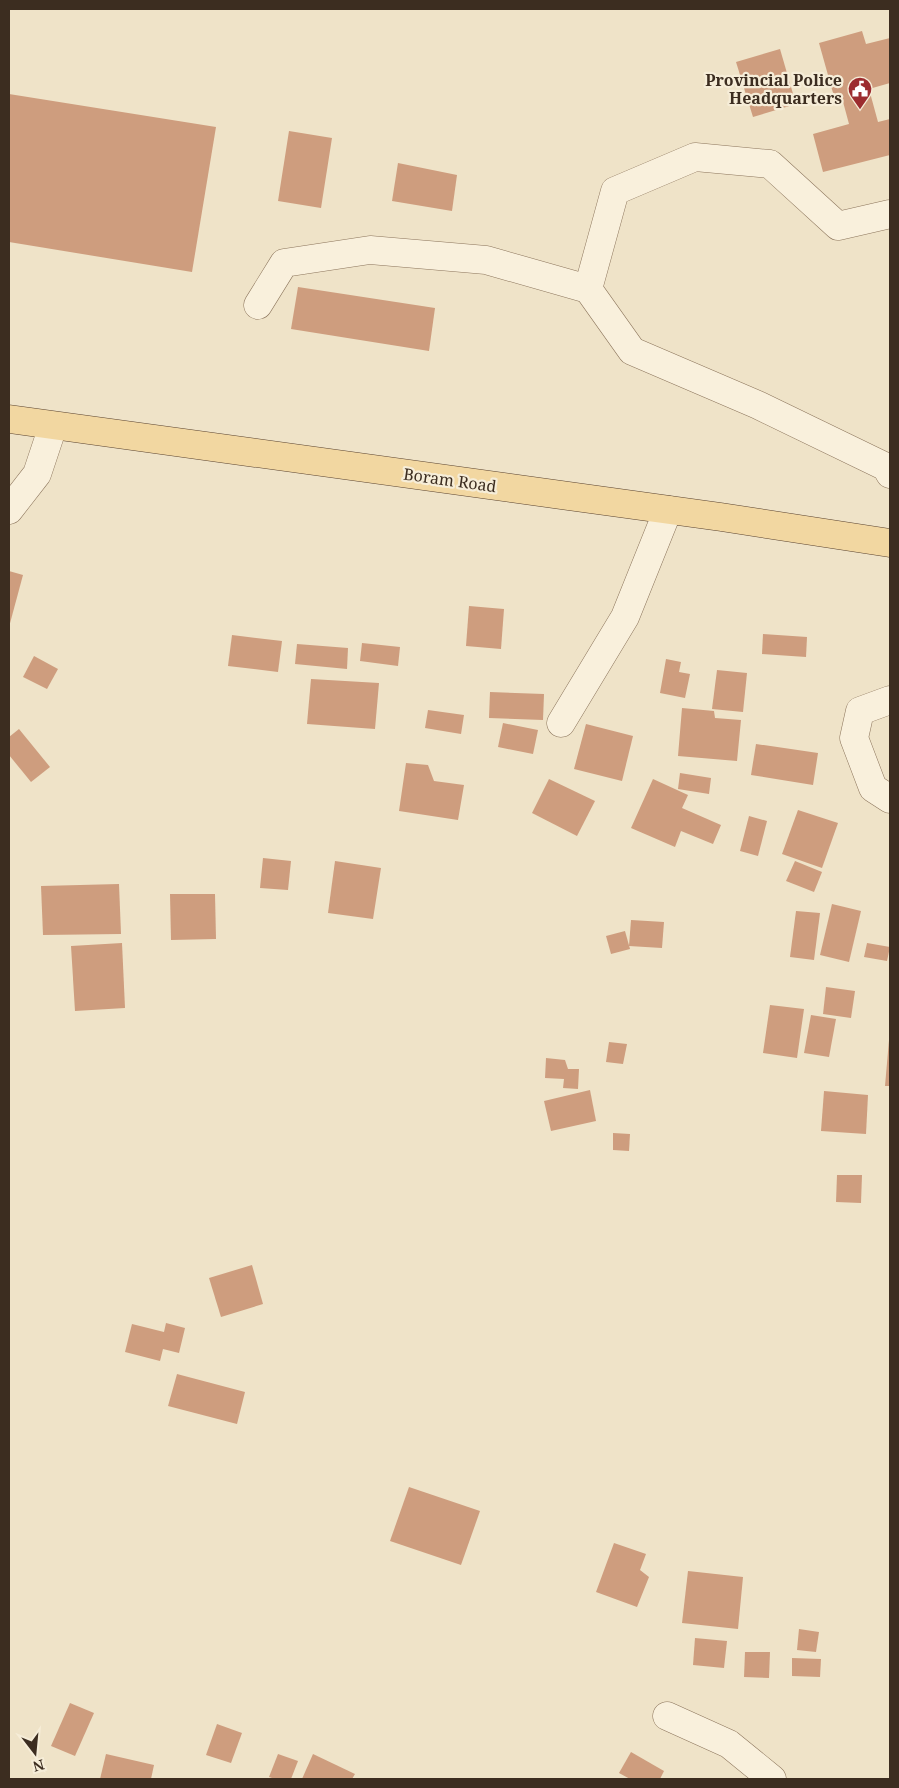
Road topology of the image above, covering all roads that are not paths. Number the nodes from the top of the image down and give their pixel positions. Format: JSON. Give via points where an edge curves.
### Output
{"nodes":[{"id":1,"x":890,"y":214,"type":"edge"},
{"id":2,"x":588,"y":289,"type":"junction"},
{"id":3,"x":258,"y":305,"type":"dead end"},
{"id":4,"x":9,"y":419,"type":"edge"},
{"id":5,"x":53,"y":426,"type":"junction"},
{"id":6,"x":890,"y":474,"type":"edge"},
{"id":7,"x":9,"y":510,"type":"edge"},
{"id":8,"x":668,"y":510,"type":"junction"},
{"id":9,"x":890,"y":543,"type":"edge"},
{"id":10,"x":890,"y":700,"type":"edge"},
{"id":11,"x":561,"y":722,"type":"dead end"},
{"id":12,"x":890,"y":799,"type":"edge"},
{"id":13,"x":666,"y":1716,"type":"dead end"},
{"id":14,"x":772,"y":1779,"type":"edge"}],
"edges":[{"from":1,"to":2,"type":"street","via":[[838,226],[770,164],[695,156],[615,191]]},
{"from":2,"to":3,"type":"street","via":[[486,260],[370,250],[284,263]]},
{"from":2,"to":6,"type":"street","via":[[632,352],[758,405],[886,466]]},
{"from":4,"to":5,"type":"main road","name":"Boram Road"},
{"from":5,"to":7,"type":"street","via":[[37,474]]},
{"from":5,"to":8,"type":"main road","name":"Boram Road"},
{"from":8,"to":9,"type":"main road","name":"Boram Road"},
{"from":8,"to":11,"type":"street","via":[[625,617]]},
{"from":10,"to":12,"type":"street","via":[[860,711],[854,738],[873,788]]},
{"from":13,"to":14,"type":"street","via":[[729,1744]]}]}
